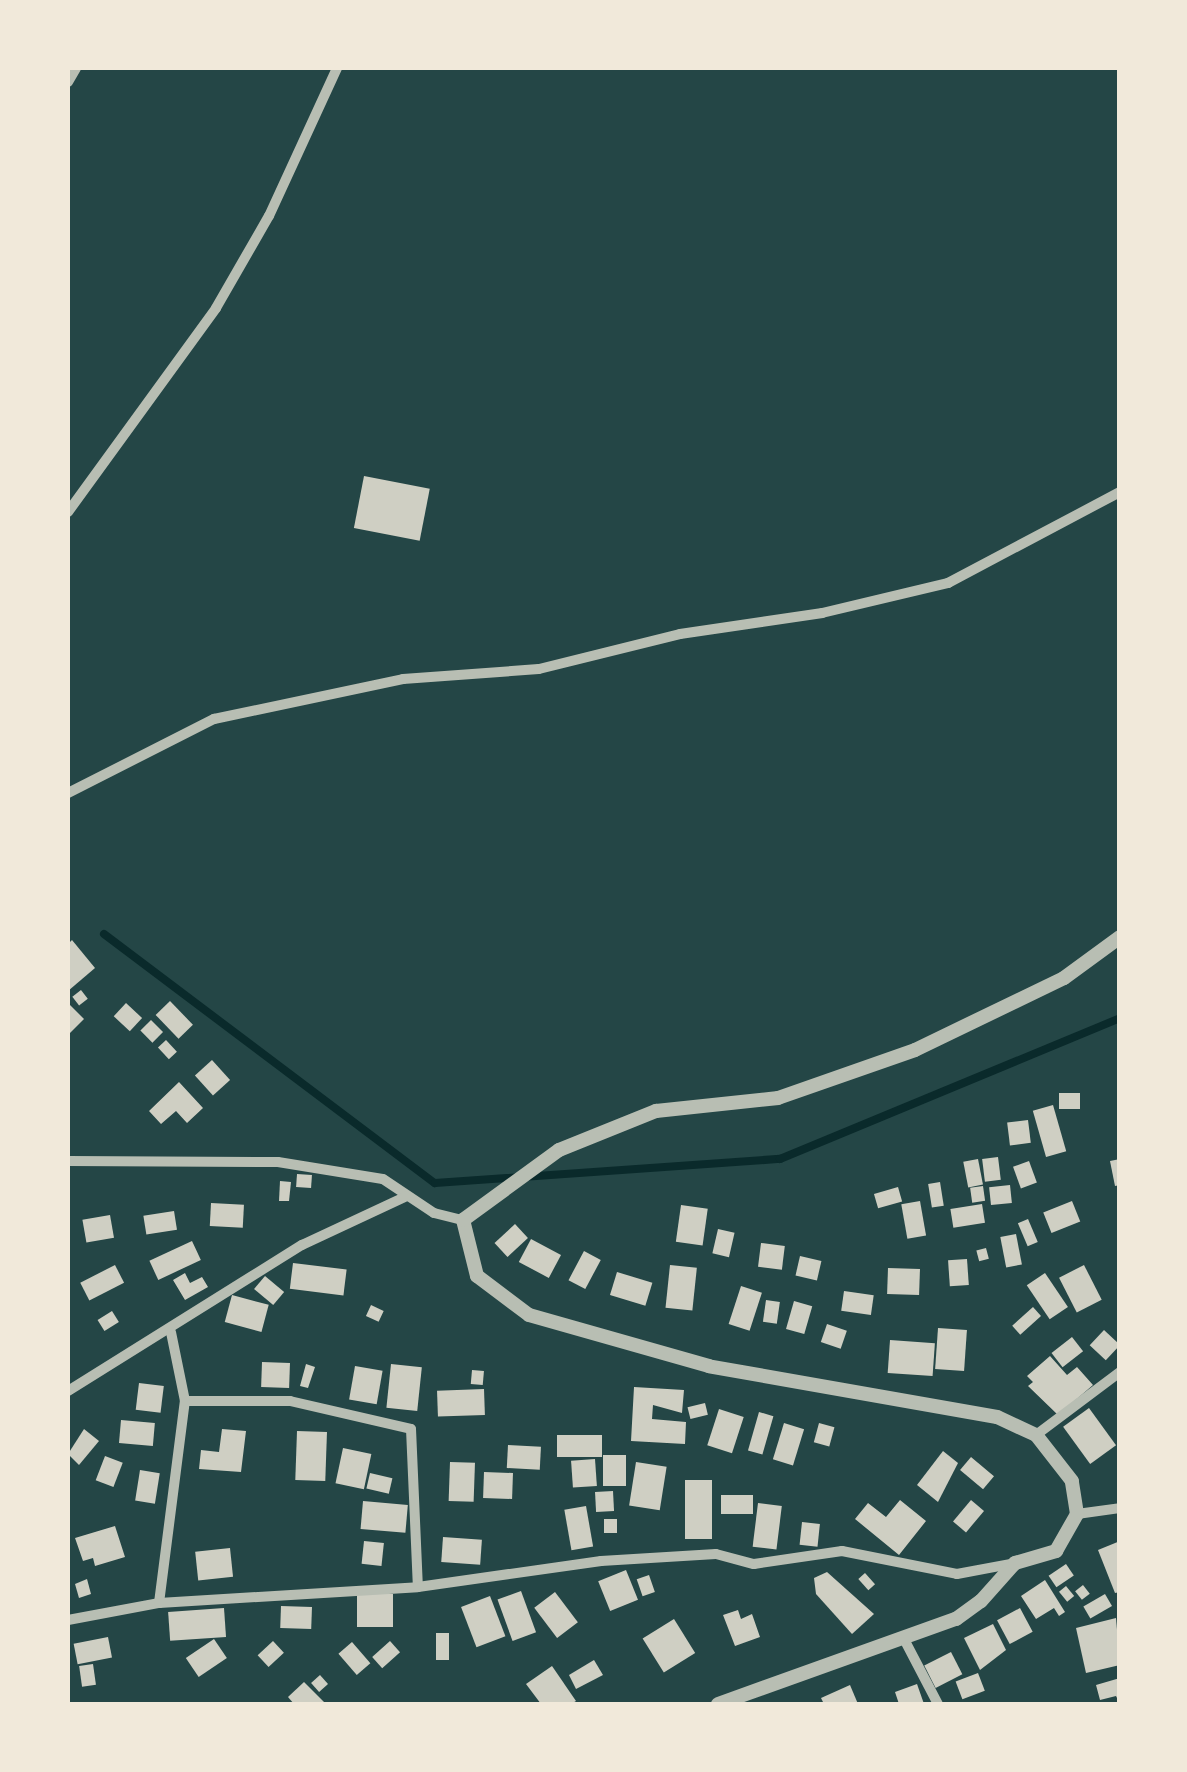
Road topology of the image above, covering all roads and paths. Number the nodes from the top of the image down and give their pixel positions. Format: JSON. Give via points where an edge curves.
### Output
{"nodes":[{"id":1,"x":76,"y":68,"type":"edge"},
{"id":2,"x":337,"y":68,"type":"edge"},
{"id":3,"x":68,"y":82,"type":"edge"},
{"id":4,"x":1120,"y":492,"type":"edge"},
{"id":5,"x":68,"y":512,"type":"edge"},
{"id":6,"x":68,"y":792,"type":"edge"},
{"id":7,"x":1120,"y":937,"type":"edge"},
{"id":8,"x":68,"y":1162,"type":"edge"},
{"id":9,"x":405,"y":1197,"type":"junction"},
{"id":10,"x":463,"y":1220,"type":"junction"},
{"id":11,"x":171,"y":1332,"type":"junction"},
{"id":12,"x":1120,"y":1372,"type":"edge"},
{"id":13,"x":68,"y":1391,"type":"edge"},
{"id":14,"x":185,"y":1401,"type":"junction"},
{"id":15,"x":1036,"y":1435,"type":"junction"},
{"id":16,"x":1120,"y":1508,"type":"edge"},
{"id":17,"x":1077,"y":1514,"type":"junction"},
{"id":18,"x":1014,"y":1563,"type":"junction"},
{"id":19,"x":418,"y":1587,"type":"junction"},
{"id":20,"x":159,"y":1603,"type":"junction"},
{"id":21,"x":68,"y":1620,"type":"edge"},
{"id":22,"x":904,"y":1639,"type":"junction"},
{"id":23,"x":757,"y":1699,"type":"edge"},
{"id":24,"x":718,"y":1704,"type":"edge"},
{"id":25,"x":938,"y":1704,"type":"edge"}],
"edges":[{"from":1,"to":3,"type":"street"},
{"from":2,"to":5,"type":"street","via":[[268,216],[216,308]]},
{"from":4,"to":6,"type":"street","via":[[948,583],[822,613],[680,634],[539,669],[402,678],[214,719]]},
{"from":7,"to":10,"type":"street","via":[[1064,978],[915,1050],[778,1098],[656,1111],[559,1150]]},
{"from":8,"to":9,"type":"street","via":[[278,1162],[383,1178]]},
{"from":9,"to":10,"type":"street"},
{"from":9,"to":11,"type":"street","via":[[302,1245]]},
{"from":10,"to":15,"type":"street","via":[[477,1276],[529,1314],[709,1366],[997,1417]]},
{"from":11,"to":13,"type":"street"},
{"from":11,"to":14,"type":"street"},
{"from":12,"to":15,"type":"street"},
{"from":14,"to":19,"type":"street","via":[[290,1401],[411,1429]]},
{"from":14,"to":20,"type":"street"},
{"from":15,"to":17,"type":"street","via":[[1072,1481]]},
{"from":16,"to":17,"type":"street"},
{"from":17,"to":18,"type":"street","via":[[1056,1551]]},
{"from":18,"to":19,"type":"street","via":[[957,1574],[842,1551],[754,1564],[696,1555],[600,1561]]},
{"from":18,"to":22,"type":"street","via":[[982,1601]]},
{"from":19,"to":20,"type":"street"},
{"from":20,"to":21,"type":"street"},
{"from":22,"to":23,"type":"street"},
{"from":22,"to":25,"type":"street"},
{"from":23,"to":24,"type":"street"}]}
